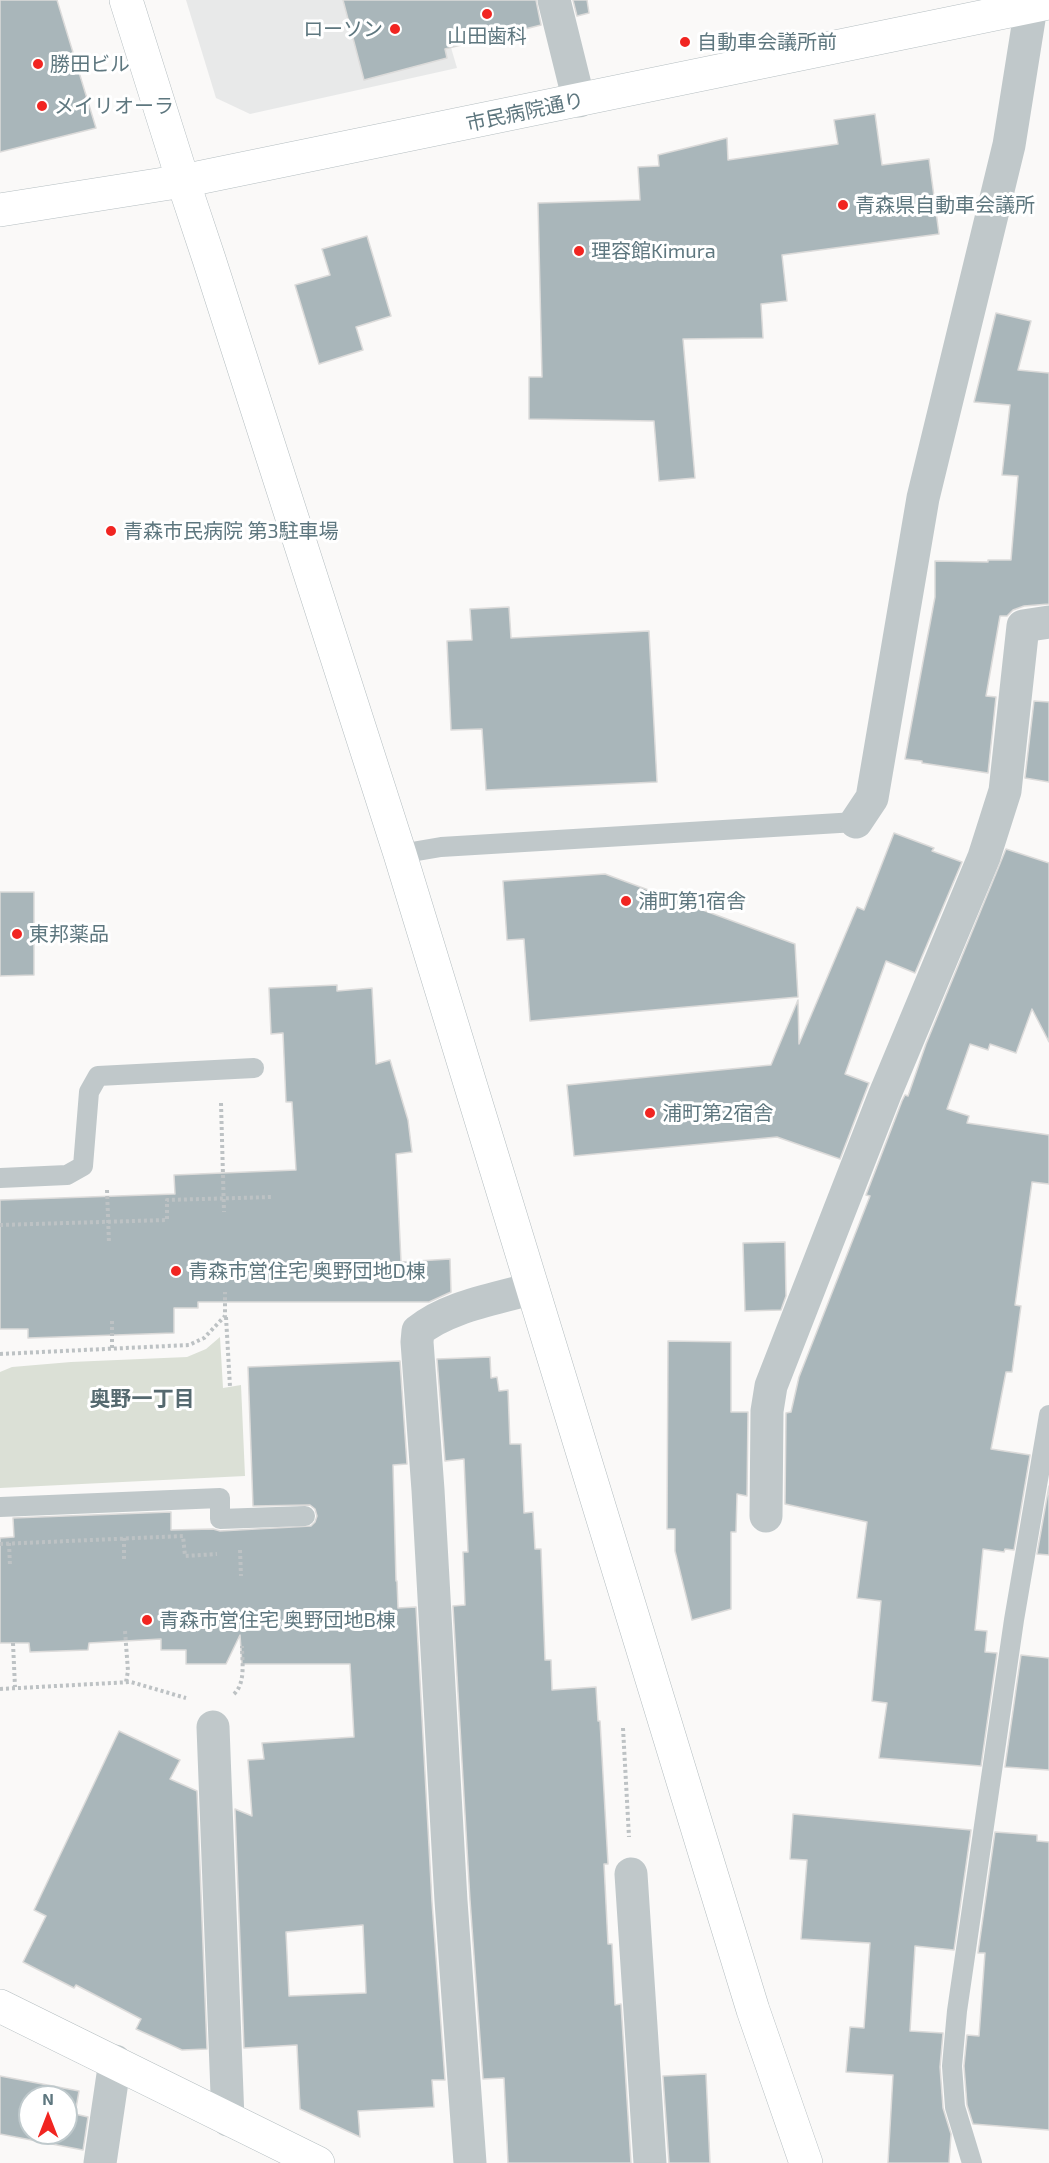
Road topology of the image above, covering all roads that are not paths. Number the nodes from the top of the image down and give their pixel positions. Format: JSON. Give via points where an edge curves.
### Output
{"nodes":[{"id":1,"x":126,"y":0,"type":"edge"},
{"id":2,"x":554,"y":0,"type":"edge"},
{"id":3,"x":1040,"y":5,"type":"edge"},
{"id":4,"x":579,"y":101,"type":"junction"},
{"id":5,"x":183,"y":181,"type":"junction"},
{"id":6,"x":0,"y":210,"type":"edge"},
{"id":7,"x":1049,"y":621,"type":"edge"},
{"id":8,"x":856,"y":822,"type":"joint"},
{"id":9,"x":400,"y":854,"type":"junction"},
{"id":10,"x":254,"y":1068,"type":"dead end"},
{"id":11,"x":0,"y":1178,"type":"edge"},
{"id":12,"x":533,"y":1288,"type":"junction"},
{"id":13,"x":1049,"y":1415,"type":"edge"},
{"id":14,"x":0,"y":1507,"type":"edge"},
{"id":15,"x":305,"y":1516,"type":"dead end"},
{"id":16,"x":765,"y":1516,"type":"dead end"},
{"id":17,"x":213,"y":1727,"type":"dead end"},
{"id":18,"x":631,"y":1874,"type":"road end"},
{"id":19,"x":0,"y":2006,"type":"edge"},
{"id":20,"x":116,"y":2061,"type":"junction"},
{"id":21,"x":228,"y":2120,"type":"junction"},
{"id":22,"x":277,"y":2154,"type":"edge"},
{"id":23,"x":100,"y":2163,"type":"edge"},
{"id":24,"x":318,"y":2163,"type":"edge"},
{"id":25,"x":470,"y":2163,"type":"edge"},
{"id":26,"x":650,"y":2163,"type":"edge"},
{"id":27,"x":806,"y":2163,"type":"edge"},
{"id":28,"x":972,"y":2163,"type":"edge"}],
"edges":[{"from":1,"to":5,"type":"street"},
{"from":2,"to":4,"type":"street"},
{"from":3,"to":4,"type":"street","name":"市民病院通り"},
{"from":3,"to":8,"type":"street","via":[[923,498],[872,798]]},
{"from":4,"to":5,"type":"street","name":"市民病院通り"},
{"from":5,"to":6,"type":"street","name":"市民病院通り"},
{"from":5,"to":9,"type":"street"},
{"from":7,"to":16,"type":"street","via":[[1023,626],[1005,791],[984,857],[885,1094],[771,1386]]},
{"from":8,"to":9,"type":"lane","via":[[441,847]]},
{"from":9,"to":12,"type":"street"},
{"from":10,"to":11,"type":"lane","via":[[98,1076],[89,1092],[83,1166],[67,1174]]},
{"from":12,"to":25,"type":"street","via":[[450,1312],[418,1331],[417,1342]]},
{"from":12,"to":27,"type":"street","via":[[753,2010]]},
{"from":13,"to":28,"type":"lane","via":[[1014,1620],[957,2010],[952,2066],[955,2107]]},
{"from":14,"to":15,"type":"lane","via":[[220,1498],[220,1519]]},
{"from":17,"to":21,"type":"street"},
{"from":18,"to":26,"type":"street"},
{"from":19,"to":20,"type":"street"},
{"from":20,"to":21,"type":"street"},
{"from":20,"to":23,"type":"street"},
{"from":21,"to":22,"type":"street"},
{"from":22,"to":24,"type":"street"}]}
